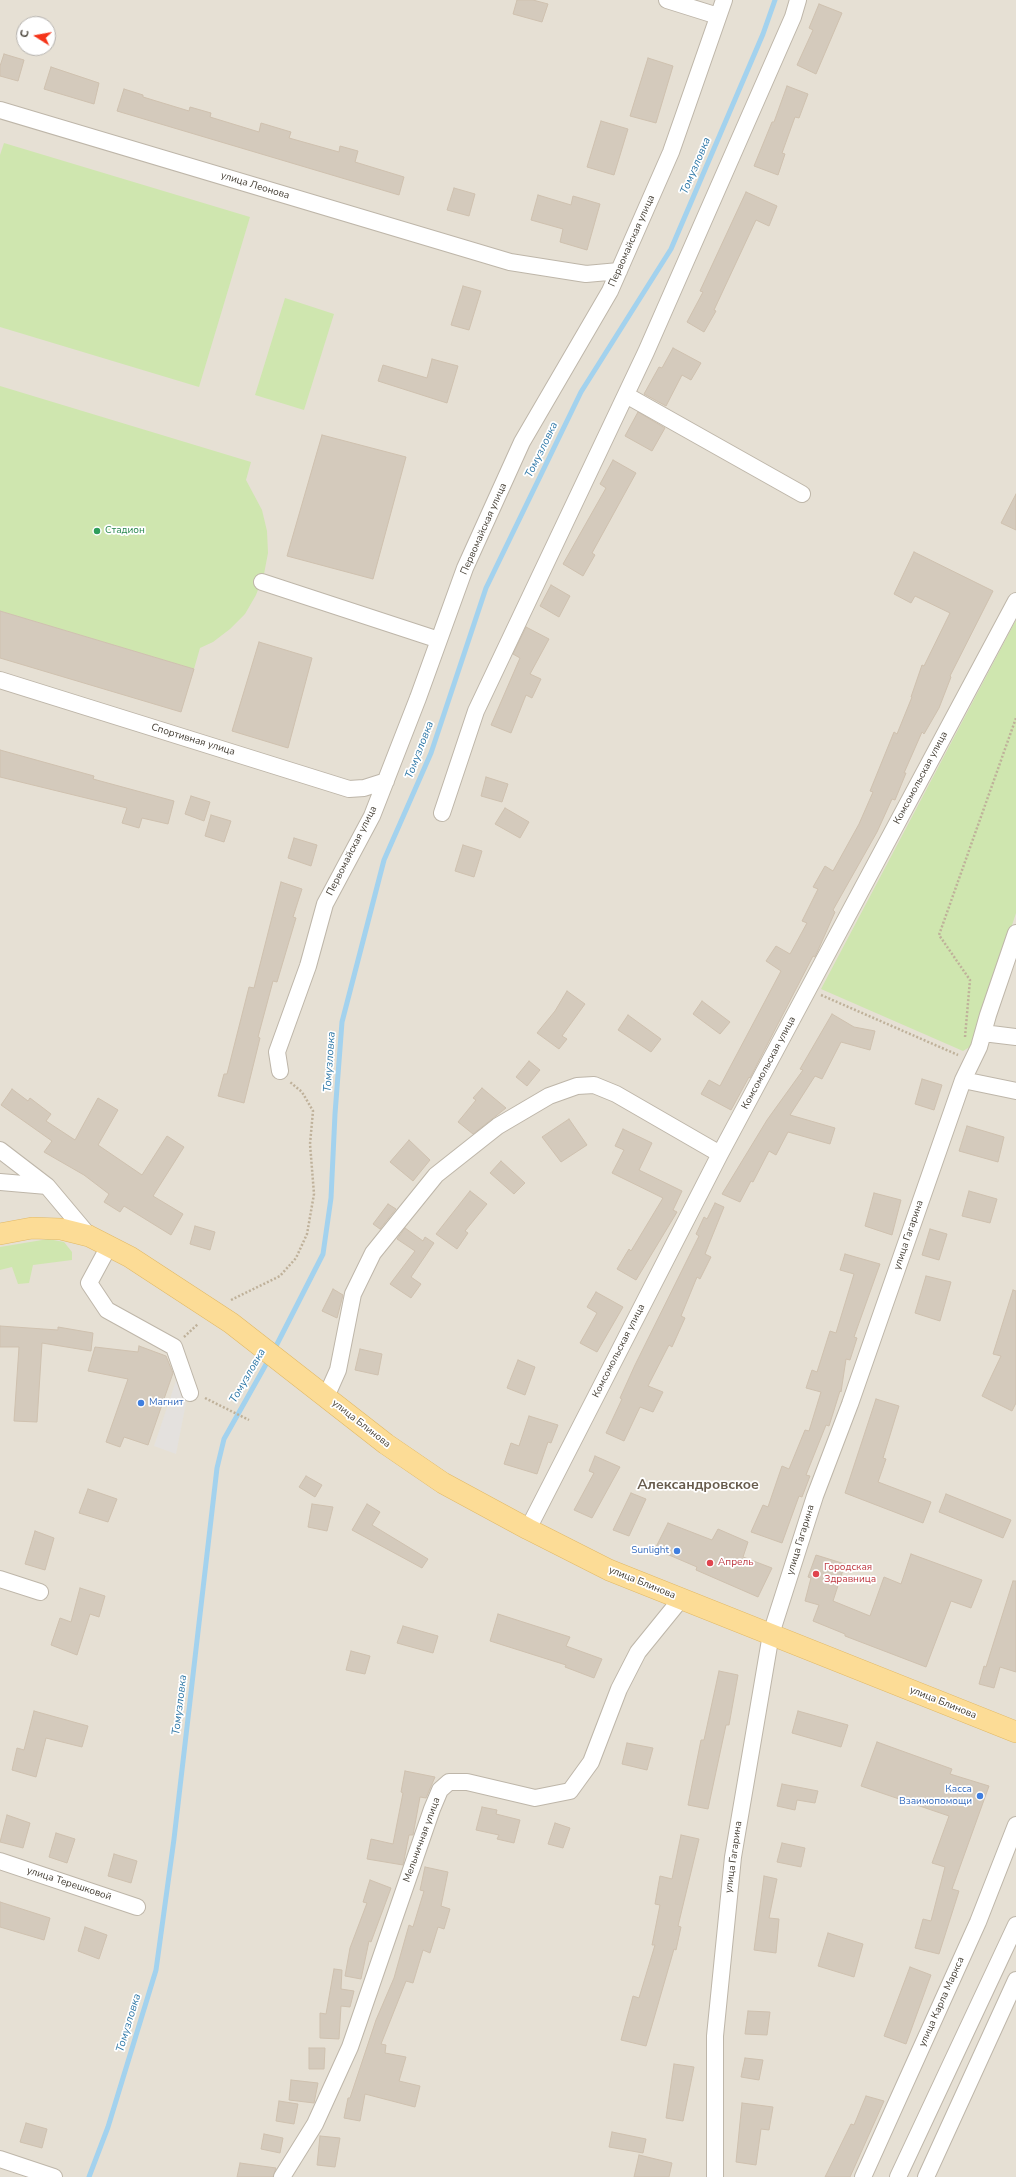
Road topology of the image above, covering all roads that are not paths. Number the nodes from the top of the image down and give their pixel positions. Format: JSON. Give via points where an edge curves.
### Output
{"nodes":[{"id":1,"x":667,"y":0,"type":"edge"},
{"id":2,"x":724,"y":0,"type":"edge"},
{"id":3,"x":798,"y":0,"type":"edge"},
{"id":4,"x":718,"y":16,"type":"junction"},
{"id":5,"x":0,"y":110,"type":"edge"},
{"id":6,"x":619,"y":271,"type":"junction"},
{"id":7,"x":626,"y":395,"type":"junction"},
{"id":8,"x":802,"y":494,"type":"dead end"},
{"id":9,"x":262,"y":582,"type":"dead end"},
{"id":10,"x":1016,"y":601,"type":"edge"},
{"id":11,"x":439,"y":640,"type":"junction"},
{"id":12,"x":0,"y":680,"type":"edge"},
{"id":13,"x":386,"y":781,"type":"junction"},
{"id":14,"x":442,"y":813,"type":"dead end"},
{"id":15,"x":1016,"y":932,"type":"edge"},
{"id":16,"x":983,"y":1033,"type":"junction"},
{"id":17,"x":1016,"y":1037,"type":"edge"},
{"id":18,"x":280,"y":1071,"type":"road end"},
{"id":19,"x":963,"y":1080,"type":"junction"},
{"id":20,"x":1016,"y":1091,"type":"edge"},
{"id":21,"x":0,"y":1150,"type":"edge"},
{"id":22,"x":720,"y":1154,"type":"junction"},
{"id":23,"x":0,"y":1182,"type":"edge"},
{"id":24,"x":47,"y":1186,"type":"junction"},
{"id":25,"x":0,"y":1234,"type":"edge"},
{"id":26,"x":89,"y":1236,"type":"junction"},
{"id":27,"x":109,"y":1246,"type":"junction"},
{"id":28,"x":190,"y":1393,"type":"dead end"},
{"id":29,"x":326,"y":1397,"type":"junction"},
{"id":30,"x":528,"y":1529,"type":"junction"},
{"id":31,"x":0,"y":1579,"type":"edge"},
{"id":32,"x":40,"y":1592,"type":"dead end"},
{"id":33,"x":681,"y":1599,"type":"junction"},
{"id":34,"x":772,"y":1634,"type":"junction"},
{"id":35,"x":1016,"y":1732,"type":"edge"},
{"id":36,"x":1016,"y":1825,"type":"edge"},
{"id":37,"x":0,"y":1861,"type":"edge"},
{"id":38,"x":137,"y":1907,"type":"dead end"},
{"id":39,"x":1016,"y":1925,"type":"edge"},
{"id":40,"x":1016,"y":1980,"type":"edge"},
{"id":41,"x":0,"y":2159,"type":"edge"},
{"id":42,"x":54,"y":2177,"type":"edge"},
{"id":43,"x":282,"y":2177,"type":"edge"},
{"id":44,"x":715,"y":2177,"type":"edge"},
{"id":45,"x":863,"y":2177,"type":"edge"},
{"id":46,"x":898,"y":2177,"type":"edge"},
{"id":47,"x":926,"y":2177,"type":"edge"}],
"edges":[{"from":1,"to":4,"type":"street"},
{"from":2,"to":4,"type":"street","name":"Первомайская улица"},
{"from":3,"to":7,"type":"street","via":[[793,17]]},
{"from":4,"to":6,"type":"street","name":"Первомайская улица","via":[[671,152]]},
{"from":5,"to":6,"type":"street","name":"улица Леонова","via":[[510,262],[586,274]]},
{"from":6,"to":11,"type":"street","name":"Первомайская улица","via":[[610,291],[522,442],[465,568]]},
{"from":7,"to":8,"type":"street"},
{"from":7,"to":14,"type":"street","via":[[476,711]]},
{"from":9,"to":11,"type":"street"},
{"from":10,"to":22,"type":"street","name":"Комсомольская улица"},
{"from":11,"to":13,"type":"street","name":"Первомайская улица"},
{"from":12,"to":13,"type":"street","name":"Спортивная улица","via":[[348,789],[364,788]]},
{"from":13,"to":18,"type":"street","name":"Первомайская улица","via":[[372,816],[325,904],[308,966],[277,1052]]},
{"from":15,"to":16,"type":"street","name":"улица Гагарина"},
{"from":16,"to":17,"type":"street"},
{"from":16,"to":19,"type":"street","name":"улица Гагарина"},
{"from":19,"to":20,"type":"street"},
{"from":19,"to":34,"type":"street","name":"улица Гагарина","via":[[850,1404],[815,1496]]},
{"from":21,"to":24,"type":"street"},
{"from":22,"to":29,"type":"street","via":[[616,1094],[594,1085],[577,1086],[549,1096],[498,1126],[436,1175],[373,1253],[353,1294],[338,1370]]},
{"from":22,"to":30,"type":"street","name":"Комсомольская улица"},
{"from":23,"to":24,"type":"street"},
{"from":24,"to":26,"type":"street"},
{"from":25,"to":26,"type":"main road","via":[[32,1228],[61,1229]]},
{"from":26,"to":27,"type":"main road"},
{"from":27,"to":28,"type":"street","via":[[89,1283],[107,1310],[174,1347]]},
{"from":27,"to":29,"type":"main road","name":"улица Блинова","via":[[231,1323]]},
{"from":29,"to":30,"type":"main road","name":"улица Блинова","via":[[386,1444],[443,1483]]},
{"from":30,"to":33,"type":"main road","name":"улица Блинова","via":[[609,1570]]},
{"from":31,"to":32,"type":"street"},
{"from":33,"to":34,"type":"main road","name":"улица Блинова"},
{"from":33,"to":43,"type":"street","name":"Мельничная улица","via":[[638,1652],[619,1689],[591,1762],[570,1791],[535,1798],[467,1782],[449,1782],[440,1790],[350,2047],[315,2124]]},
{"from":34,"to":35,"type":"main road","name":"улица Блинова"},
{"from":34,"to":44,"type":"street","name":"улица Гагарина","via":[[733,1857],[715,2036]]},
{"from":36,"to":45,"type":"street","name":"улица Карла Маркса","via":[[978,1922]]},
{"from":37,"to":38,"type":"street","name":"улица Терешковой"},
{"from":39,"to":46,"type":"street"},
{"from":40,"to":47,"type":"street"},
{"from":41,"to":42,"type":"street"}]}
